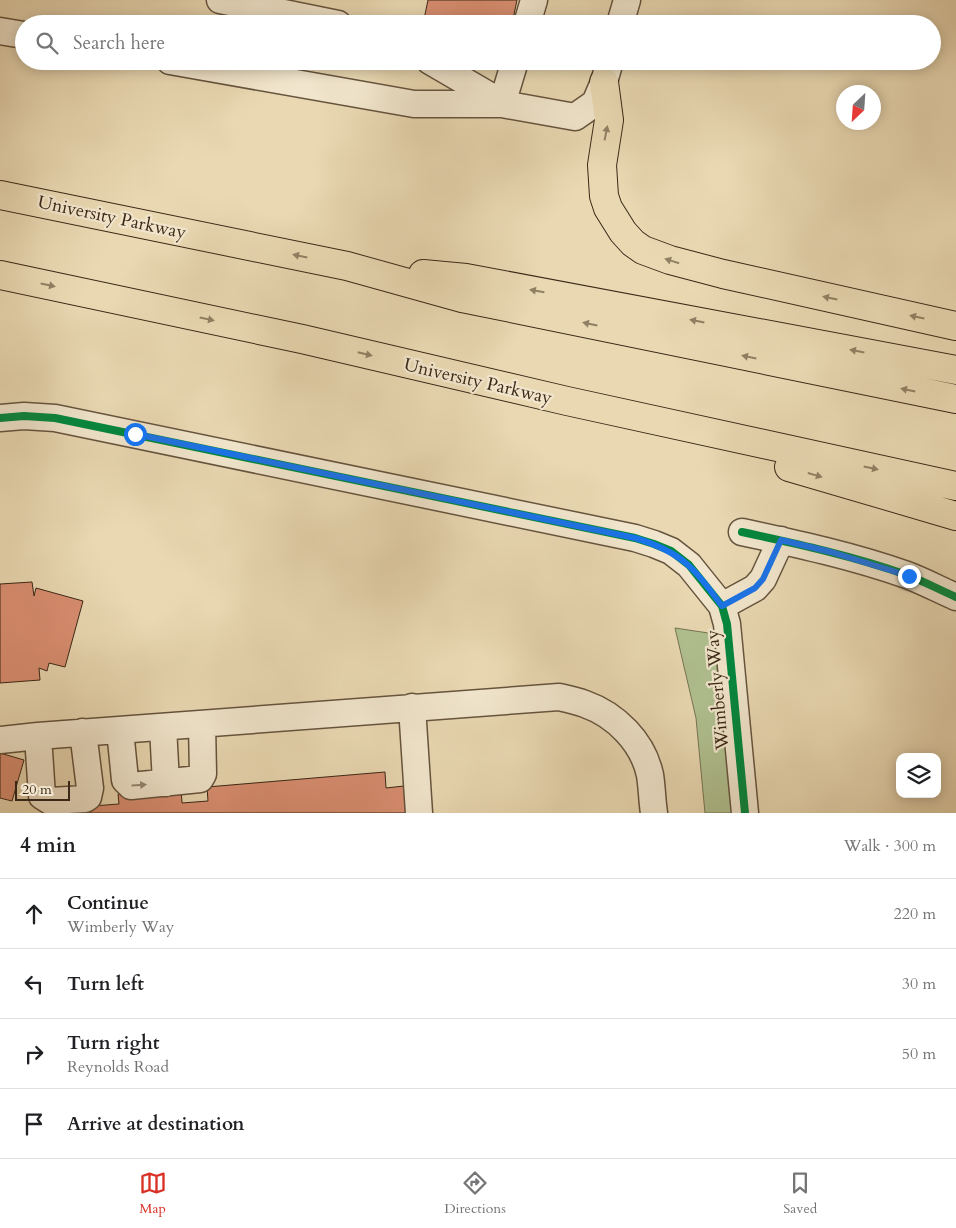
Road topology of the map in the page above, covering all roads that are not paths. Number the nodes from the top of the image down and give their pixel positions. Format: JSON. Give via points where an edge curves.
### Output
{"nodes":[{"id":1,"x":220,"y":0,"type":"edge"},
{"id":2,"x":534,"y":0,"type":"edge"},
{"id":3,"x":627,"y":0,"type":"edge"},
{"id":4,"x":294,"y":15,"type":"edge"},
{"id":5,"x":530,"y":15,"type":"edge"},
{"id":6,"x":623,"y":15,"type":"edge"},
{"id":7,"x":0,"y":31,"type":"edge"},
{"id":8,"x":15,"y":34,"type":"edge"},
{"id":9,"x":221,"y":70,"type":"edge"},
{"id":10,"x":445,"y":70,"type":"edge"},
{"id":11,"x":512,"y":70,"type":"edge"},
{"id":12,"x":607,"y":72,"type":"edge"},
{"id":13,"x":502,"y":104,"type":"junction"},
{"id":14,"x":0,"y":195,"type":"edge"},
{"id":15,"x":347,"y":266,"type":"junction"},
{"id":16,"x":0,"y":275,"type":"edge"},
{"id":17,"x":956,"y":326,"type":"edge"},
{"id":18,"x":956,"y":370,"type":"edge"},
{"id":19,"x":956,"y":399,"type":"edge"},
{"id":20,"x":567,"y":402,"type":"junction"},
{"id":21,"x":0,"y":418,"type":"edge"},
{"id":22,"x":956,"y":486,"type":"edge"},
{"id":23,"x":956,"y":516,"type":"edge"},
{"id":24,"x":742,"y":532,"type":"dead end"},
{"id":25,"x":781,"y":540,"type":"junction"},
{"id":26,"x":956,"y":598,"type":"edge"},
{"id":27,"x":722,"y":606,"type":"junction"},
{"id":28,"x":412,"y":707,"type":"junction"},
{"id":29,"x":202,"y":724,"type":"junction"},
{"id":30,"x":163,"y":727,"type":"junction"},
{"id":31,"x":120,"y":730,"type":"junction"},
{"id":32,"x":83,"y":732,"type":"junction"},
{"id":33,"x":38,"y":736,"type":"junction"},
{"id":34,"x":0,"y":740,"type":"edge"},
{"id":35,"x":166,"y":782,"type":"junction"},
{"id":36,"x":420,"y":813,"type":"edge"},
{"id":37,"x":654,"y":813,"type":"edge"},
{"id":38,"x":745,"y":813,"type":"edge"}],
"edges":[{"from":1,"to":4,"type":"street"},
{"from":2,"to":5,"type":"street"},
{"from":3,"to":6,"type":"street"},
{"from":7,"to":8,"type":"street"},
{"from":9,"to":13,"type":"street","via":[[414,104]]},
{"from":10,"to":13,"type":"street"},
{"from":11,"to":13,"type":"street"},
{"from":12,"to":13,"type":"street","via":[[595,103],[575,117]]},
{"from":17,"to":12,"type":"highway","one_way":true,"via":[[723,274],[670,260],[633,243],[614,220],[604,196],[603,145],[609,120]]},
{"from":15,"to":14,"type":"highway","name":"University Parkway","one_way":true},
{"from":18,"to":15,"type":"highway","one_way":true,"via":[[466,278]]},
{"from":19,"to":15,"type":"highway","name":"University Parkway","one_way":true,"via":[[462,298]]},
{"from":16,"to":20,"type":"highway","name":"University Parkway","one_way":true,"via":[[302,340]]},
{"from":20,"to":22,"type":"highway","name":"University Parkway","one_way":true},
{"from":20,"to":23,"type":"highway","one_way":true},
{"from":21,"to":27,"type":"street","name":"Wimberly Way","via":[[55,418],[635,538],[671,551],[689,564]]},
{"from":24,"to":25,"type":"street"},
{"from":25,"to":26,"type":"street","via":[[873,564],[909,576]]},
{"from":25,"to":27,"type":"street","via":[[763,579],[755,588]]},
{"from":27,"to":38,"type":"street","name":"Wimberly Way","via":[[727,624]]},
{"from":28,"to":29,"type":"street"},
{"from":28,"to":36,"type":"street"},
{"from":28,"to":37,"type":"street","via":[[559,697],[586,704],[608,715],[628,732],[640,748],[650,776]]},
{"from":29,"to":30,"type":"street"},
{"from":29,"to":35,"type":"street","via":[[202,778]]},
{"from":30,"to":31,"type":"street"},
{"from":30,"to":35,"type":"street"},
{"from":31,"to":32,"type":"street"},
{"from":31,"to":35,"type":"street","one_way":true,"via":[[128,784]]},
{"from":32,"to":33,"type":"street"},
{"from":32,"to":33,"type":"street","via":[[90,788],[85,799],[50,802],[42,796]]},
{"from":33,"to":34,"type":"street"}]}
